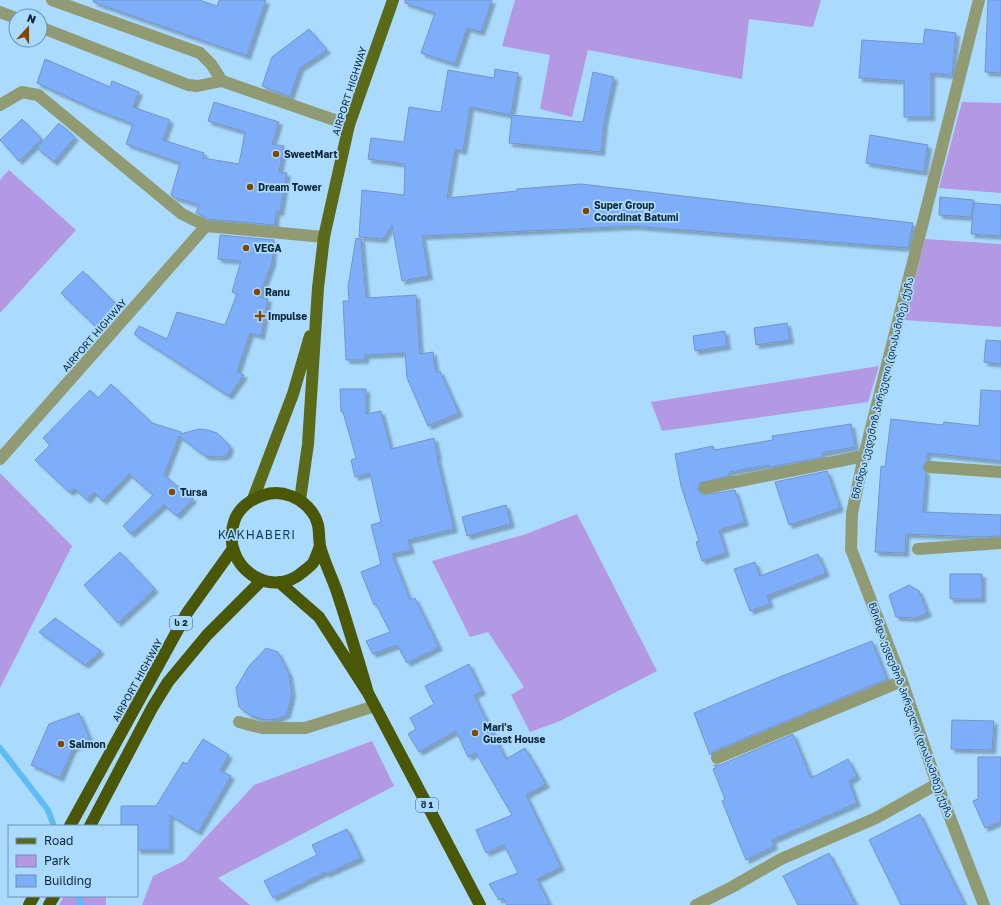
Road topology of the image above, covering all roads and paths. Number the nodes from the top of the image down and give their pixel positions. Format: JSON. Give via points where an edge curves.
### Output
{"nodes":[{"id":1,"x":52,"y":0,"type":"edge"},
{"id":2,"x":392,"y":0,"type":"edge"},
{"id":3,"x":979,"y":0,"type":"edge"},
{"id":4,"x":48,"y":30,"type":"edge"},
{"id":5,"x":222,"y":81,"type":"junction"},
{"id":6,"x":0,"y":105,"type":"edge"},
{"id":7,"x":349,"y":125,"type":"junction"},
{"id":8,"x":206,"y":226,"type":"junction"},
{"id":9,"x":324,"y":237,"type":"junction"},
{"id":10,"x":316,"y":314,"type":"junction"},
{"id":11,"x":864,"y":456,"type":"junction"},
{"id":12,"x":0,"y":459,"type":"edge"},
{"id":13,"x":930,"y":467,"type":"dead end"},
{"id":14,"x":1001,"y":472,"type":"edge"},
{"id":15,"x":705,"y":488,"type":"dead end"},
{"id":16,"x":254,"y":499,"type":"junction"},
{"id":17,"x":300,"y":500,"type":"junction"},
{"id":18,"x":1001,"y":543,"type":"edge"},
{"id":19,"x":320,"y":546,"type":"junction"},
{"id":20,"x":918,"y":549,"type":"dead end"},
{"id":21,"x":232,"y":550,"type":"junction"},
{"id":22,"x":262,"y":580,"type":"junction"},
{"id":23,"x":279,"y":582,"type":"junction"},
{"id":24,"x":902,"y":681,"type":"junction"},
{"id":25,"x":368,"y":693,"type":"junction"},
{"id":26,"x":374,"y":706,"type":"junction"},
{"id":27,"x":239,"y":722,"type":"dead end"},
{"id":28,"x":717,"y":758,"type":"dead end"},
{"id":29,"x":937,"y":784,"type":"junction"},
{"id":30,"x":72,"y":824,"type":"edge"},
{"id":31,"x":91,"y":825,"type":"edge"},
{"id":32,"x":480,"y":905,"type":"edge"},
{"id":33,"x":696,"y":905,"type":"edge"},
{"id":34,"x":984,"y":905,"type":"edge"}],
"edges":[{"from":1,"to":5,"type":"street","via":[[200,53]]},
{"from":2,"to":7,"type":"main road","name":"AIRPORT HIGHWAY"},
{"from":3,"to":11,"type":"street","name":"წმინდა ევდემოზ პირველი (დიასამიზე) ქუჩა"},
{"from":4,"to":5,"type":"street","via":[[188,85],[198,86]]},
{"from":5,"to":7,"type":"street"},
{"from":6,"to":8,"type":"street","via":[[22,92],[38,95],[182,214]]},
{"from":7,"to":9,"type":"main road","name":"AIRPORT HIGHWAY"},
{"from":8,"to":9,"type":"street"},
{"from":8,"to":12,"type":"street","name":"AIRPORT HIGHWAY"},
{"from":9,"to":10,"type":"main road","name":"AIRPORT HIGHWAY"},
{"from":10,"to":16,"type":"main road","name":"AIRPORT HIGHWAY","via":[[293,394]]},
{"from":10,"to":17,"type":"main road","name":"AIRPORT HIGHWAY","via":[[308,444]]},
{"from":11,"to":15,"type":"street"},
{"from":11,"to":24,"type":"street","name":"წმინდა ევდემოზ პირველი (დიასამიზე) ქუჩა","via":[[852,513],[851,549]]},
{"from":13,"to":14,"type":"street"},
{"from":16,"to":17,"type":"highway","via":[[269,493],[285,494]]},
{"from":16,"to":21,"type":"highway","via":[[242,508],[234,520]]},
{"from":17,"to":19,"type":"highway","via":[[313,512],[320,528]]},
{"from":18,"to":20,"type":"street"},
{"from":19,"to":23,"type":"highway","via":[[312,564],[303,572]]},
{"from":19,"to":25,"type":"highway","number":"შ 1","via":[[337,591]]},
{"from":21,"to":22,"type":"highway","via":[[249,574]]},
{"from":21,"to":30,"type":"highway","name":"AIRPORT HIGHWAY","number":"ს 2","via":[[187,613]]},
{"from":22,"to":23,"type":"highway"},
{"from":22,"to":31,"type":"highway","number":"ს 2","via":[[212,630],[168,682]]},
{"from":23,"to":25,"type":"highway","number":"შ 1","via":[[319,617]]},
{"from":24,"to":28,"type":"street"},
{"from":24,"to":29,"type":"street","name":"წმინდა ევდემოზ პირველი (დიასამიზე) ქუჩა"},
{"from":25,"to":26,"type":"highway","number":"შ 1"},
{"from":26,"to":27,"type":"street","via":[[305,728],[262,728]]},
{"from":26,"to":32,"type":"highway","number":"შ 1"},
{"from":29,"to":33,"type":"street","via":[[876,818],[781,859]]},
{"from":29,"to":34,"type":"street","name":"წმინდა ევდემოზ პირველი (დიასამიზე) ქუჩა"}]}
